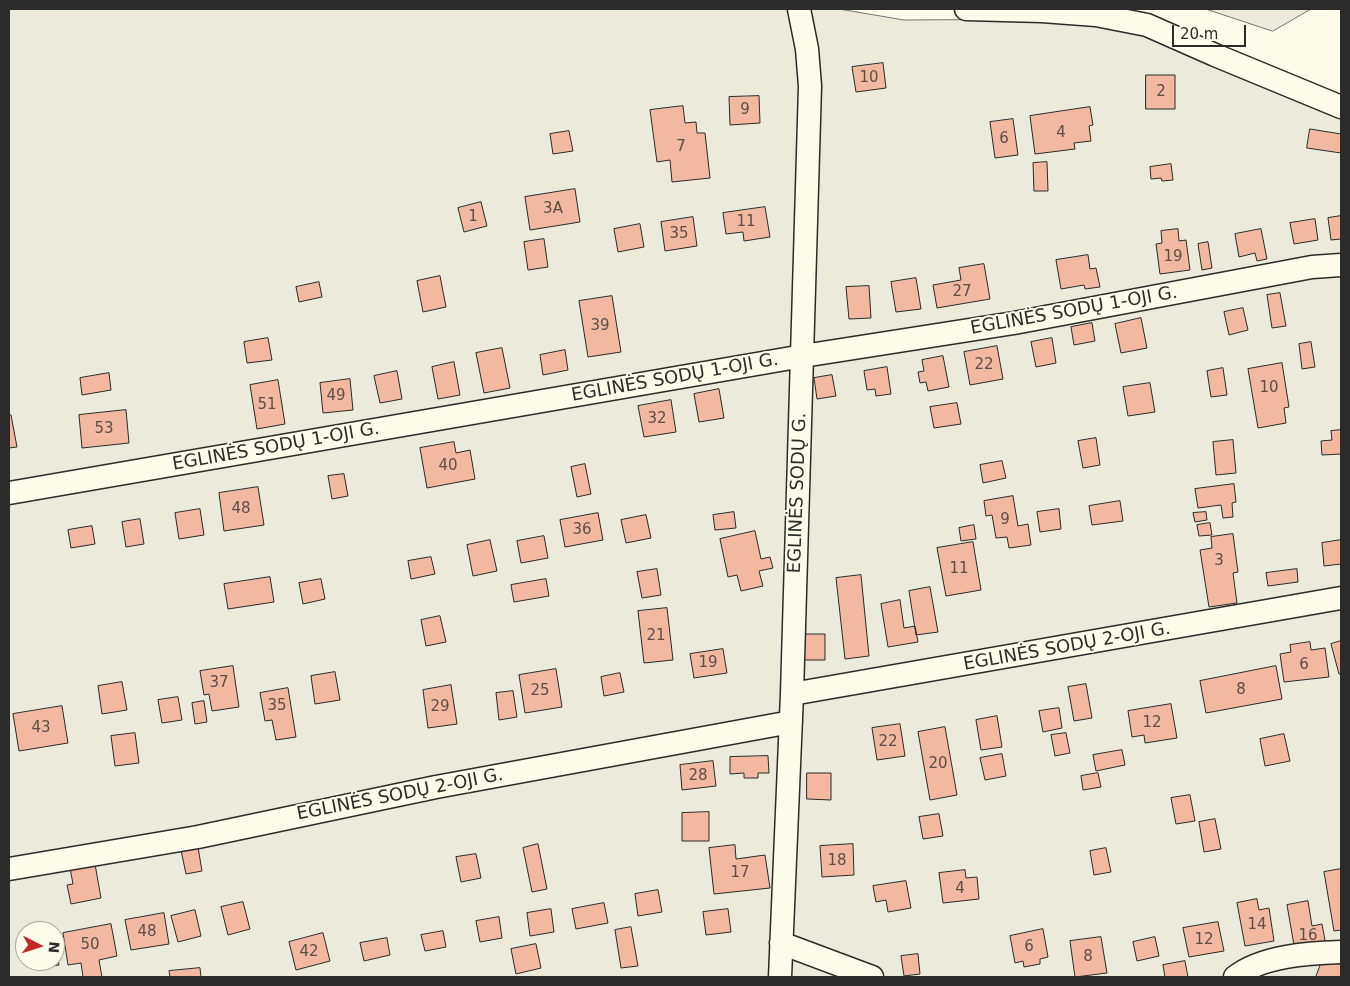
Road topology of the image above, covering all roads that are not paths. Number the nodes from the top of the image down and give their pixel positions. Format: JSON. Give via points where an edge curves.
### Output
{"nodes":[{"id":1,"x":798,"y":9,"type":"edge"},
{"id":2,"x":966,"y":9,"type":"edge"},
{"id":3,"x":1341,"y":106,"type":"edge"},
{"id":4,"x":1341,"y":265,"type":"edge"},
{"id":5,"x":803,"y":356,"type":"junction"},
{"id":6,"x":9,"y":493,"type":"edge"},
{"id":7,"x":1341,"y":598,"type":"edge"},
{"id":8,"x":792,"y":694,"type":"junction"},
{"id":9,"x":791,"y":722,"type":"junction"},
{"id":10,"x":9,"y":869,"type":"edge"},
{"id":11,"x":781,"y":943,"type":"junction"},
{"id":12,"x":1341,"y":952,"type":"edge"},
{"id":13,"x":780,"y":977,"type":"edge"},
{"id":14,"x":872,"y":977,"type":"edge"},
{"id":15,"x":1235,"y":977,"type":"edge"}],
"edges":[{"from":1,"to":5,"type":"street","name":"EGLINĖS SODŲ G.","via":[[807,49],[810,86]]},
{"from":2,"to":3,"type":"street","via":[[1096,15],[1147,25]]},
{"from":4,"to":5,"type":"street","name":"EGLINĖS SODŲ 1-OJI G.","via":[[1312,267],[1014,323]]},
{"from":5,"to":6,"type":"street","name":"EGLINĖS SODŲ 1-OJI G."},
{"from":5,"to":8,"type":"street","name":"EGLINĖS SODŲ G."},
{"from":7,"to":8,"type":"street","name":"EGLINĖS SODŲ 2-OJI G."},
{"from":8,"to":9,"type":"street","name":"EGLINĖS SODŲ G."},
{"from":9,"to":10,"type":"street","name":"EGLINĖS SODŲ 2-OJI G.","via":[[436,787],[198,837]]},
{"from":9,"to":11,"type":"street","name":"EGLINĖS SODŲ G."},
{"from":11,"to":13,"type":"street","name":"EGLINĖS SODŲ G."},
{"from":11,"to":14,"type":"street"},
{"from":12,"to":15,"type":"street","via":[[1313,953],[1270,961]]}]}
